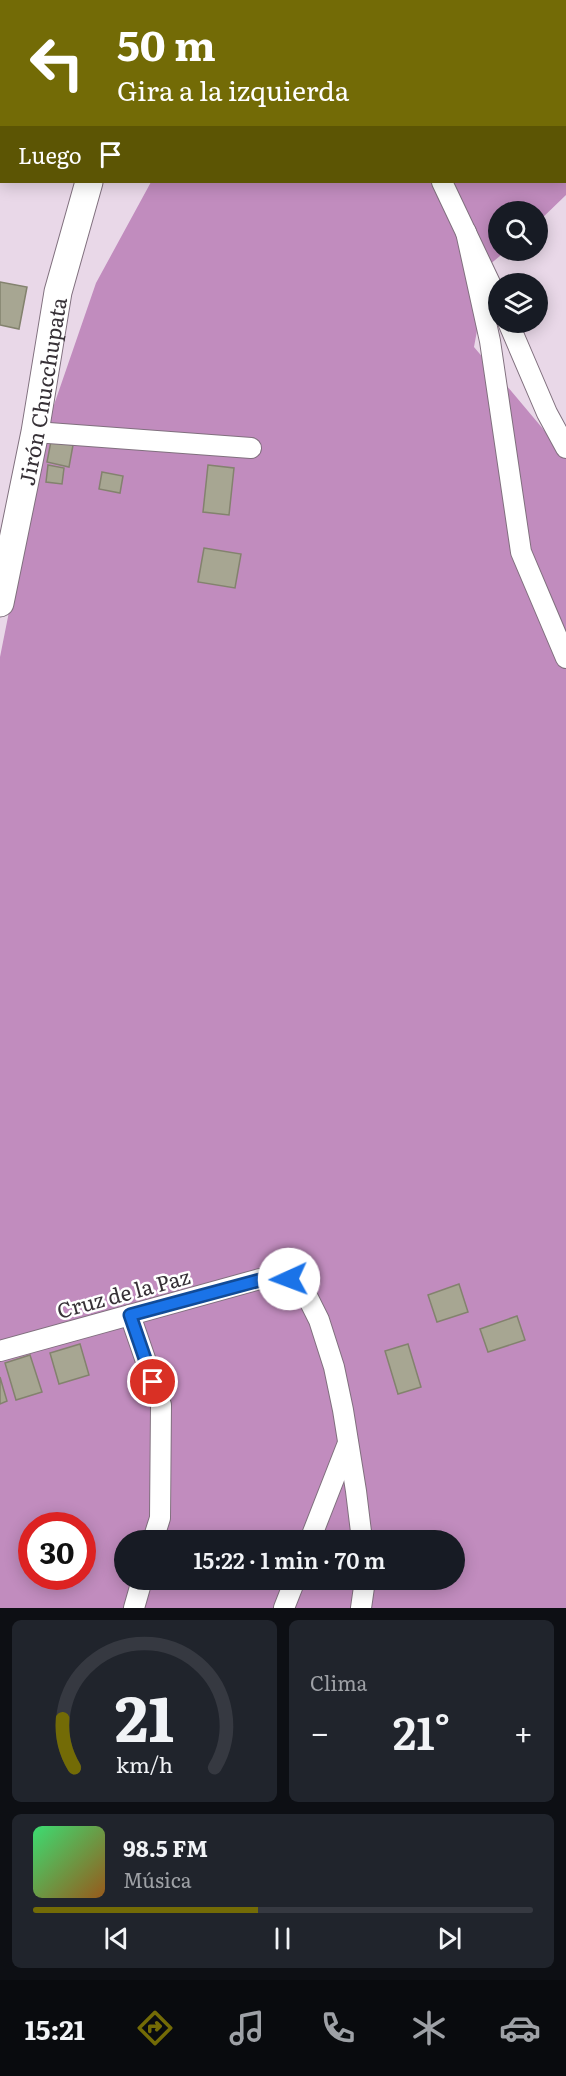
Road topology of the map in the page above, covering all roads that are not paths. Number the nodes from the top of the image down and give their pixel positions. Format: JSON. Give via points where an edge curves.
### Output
{"nodes":[{"id":1,"x":89,"y":183,"type":"edge"},
{"id":2,"x":442,"y":183,"type":"edge"},
{"id":3,"x":466,"y":232,"type":"junction"},
{"id":4,"x":488,"y":279,"type":"edge"},
{"id":5,"x":513,"y":333,"type":"edge"},
{"id":6,"x":34,"y":432,"type":"junction"},
{"id":7,"x":251,"y":448,"type":"dead end"},
{"id":8,"x":566,"y":448,"type":"edge"},
{"id":9,"x":0,"y":603,"type":"edge"},
{"id":10,"x":566,"y":658,"type":"edge"},
{"id":11,"x":130,"y":1315,"type":"junction"},
{"id":12,"x":0,"y":1351,"type":"edge"},
{"id":13,"x":348,"y":1443,"type":"junction"},
{"id":14,"x":156,"y":1530,"type":"edge"},
{"id":15,"x":314,"y":1530,"type":"edge"},
{"id":16,"x":361,"y":1530,"type":"edge"},
{"id":17,"x":139,"y":1590,"type":"edge"},
{"id":18,"x":291,"y":1590,"type":"edge"},
{"id":19,"x":364,"y":1590,"type":"edge"},
{"id":20,"x":134,"y":1608,"type":"edge"},
{"id":21,"x":284,"y":1608,"type":"edge"},
{"id":22,"x":361,"y":1608,"type":"edge"}],
"edges":[{"from":1,"to":6,"type":"street","name":"Jirón Chucchupata","via":[[58,292]]},
{"from":2,"to":3,"type":"street"},
{"from":3,"to":4,"type":"street"},
{"from":3,"to":10,"type":"street","via":[[490,341],[521,552]]},
{"from":5,"to":8,"type":"street"},
{"from":6,"to":7,"type":"street"},
{"from":6,"to":9,"type":"street","name":"Jirón Chucchupata"},
{"from":11,"to":12,"type":"street","name":"Cruz de la Paz"},
{"from":11,"to":13,"type":"street","name":"Cruz de la Paz","via":[[260,1280],[289,1279],[304,1290],[319,1320],[334,1367]]},
{"from":11,"to":14,"type":"street","via":[[161,1405],[160,1518]]},
{"from":13,"to":15,"type":"street"},
{"from":13,"to":16,"type":"street","name":"Cruz de la Paz"},
{"from":17,"to":20,"type":"street"},
{"from":18,"to":21,"type":"street"},
{"from":19,"to":22,"type":"street"}]}
